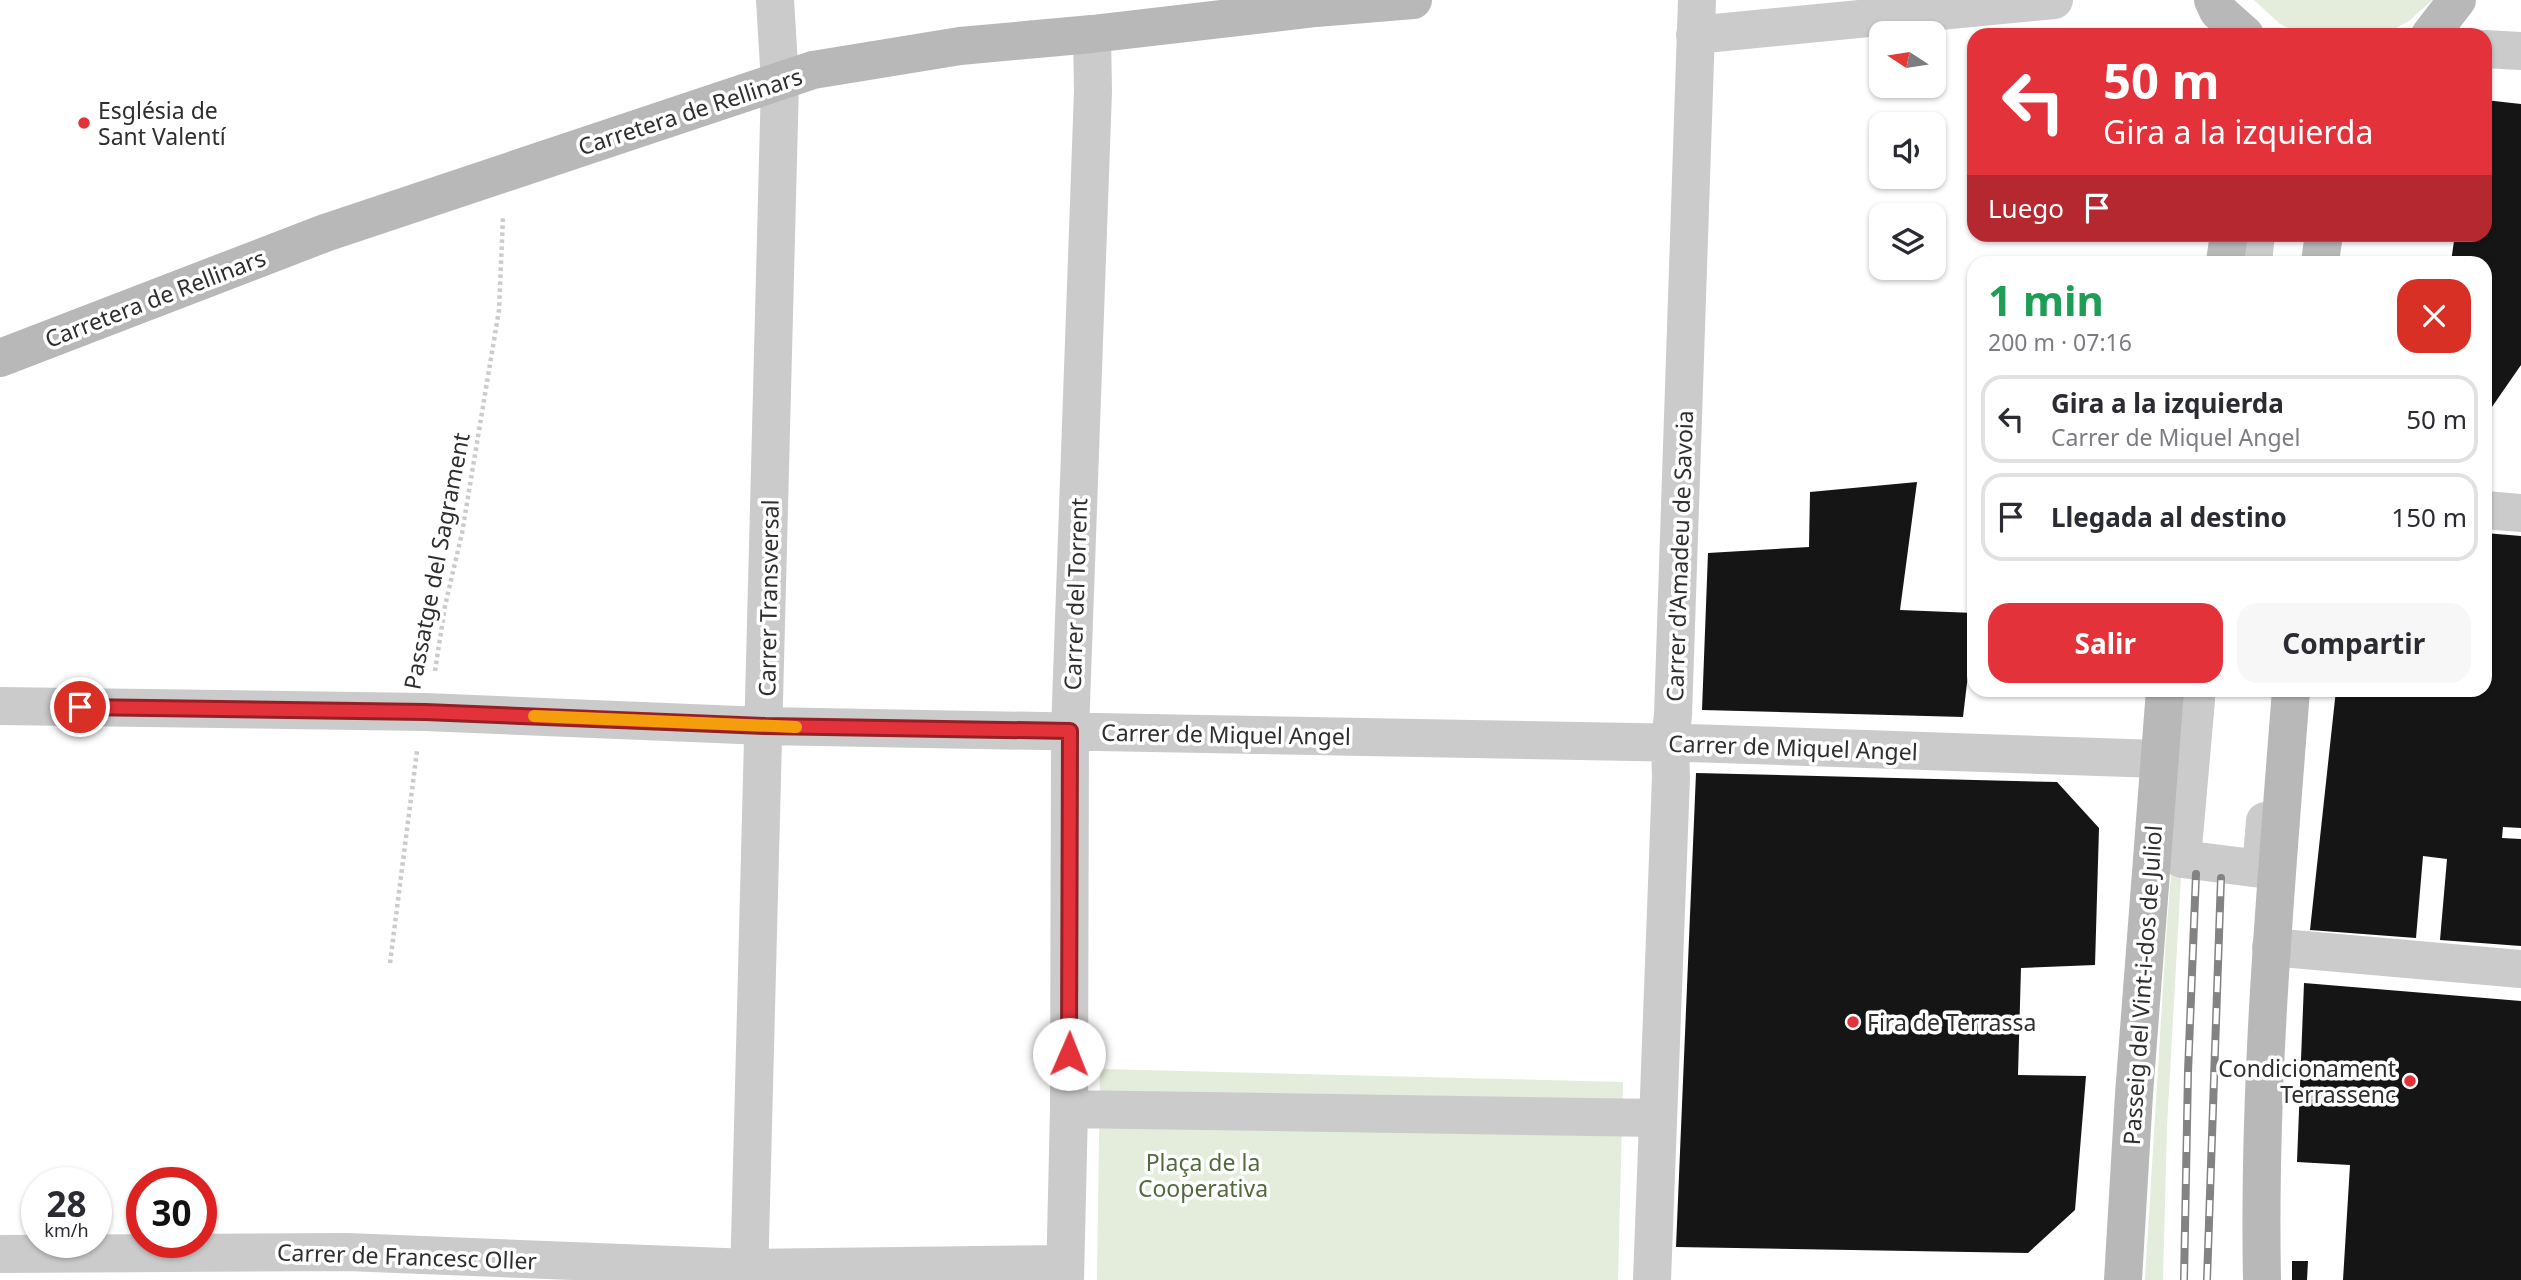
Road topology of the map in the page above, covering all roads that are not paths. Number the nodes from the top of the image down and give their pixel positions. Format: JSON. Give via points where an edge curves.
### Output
{"nodes":[{"id":1,"x":775,"y":0,"type":"edge"},
{"id":2,"x":1413,"y":0,"type":"edge"},
{"id":3,"x":1723,"y":0,"type":"edge"},
{"id":4,"x":2054,"y":0,"type":"edge"},
{"id":5,"x":2213,"y":0,"type":"edge"},
{"id":6,"x":2457,"y":0,"type":"edge"},
{"id":7,"x":1316,"y":4,"type":"edge"},
{"id":8,"x":1696,"y":17,"type":"edge"},
{"id":9,"x":2237,"y":28,"type":"edge"},
{"id":10,"x":2435,"y":28,"type":"edge"},
{"id":11,"x":1757,"y":29,"type":"junction"},
{"id":12,"x":1092,"y":34,"type":"junction"},
{"id":13,"x":2492,"y":50,"type":"edge"},
{"id":14,"x":2521,"y":51,"type":"edge"},
{"id":15,"x":780,"y":82,"type":"junction"},
{"id":16,"x":0,"y":358,"type":"edge"},
{"id":17,"x":2492,"y":511,"type":"edge"},
{"id":18,"x":2521,"y":513,"type":"edge"},
{"id":19,"x":2164,"y":697,"type":"edge"},
{"id":20,"x":2185,"y":697,"type":"edge"},
{"id":21,"x":2273,"y":697,"type":"edge"},
{"id":22,"x":2290,"y":697,"type":"edge"},
{"id":23,"x":0,"y":706,"type":"edge"},
{"id":24,"x":765,"y":726,"type":"junction"},
{"id":25,"x":1070,"y":731,"type":"junction"},
{"id":26,"x":1670,"y":743,"type":"junction"},
{"id":27,"x":2158,"y":759,"type":"junction"},
{"id":28,"x":2271,"y":947,"type":"junction"},
{"id":29,"x":2521,"y":969,"type":"edge"},
{"id":30,"x":1069,"y":1109,"type":"junction"},
{"id":31,"x":1658,"y":1118,"type":"junction"},
{"id":32,"x":0,"y":1254,"type":"edge"},
{"id":33,"x":347,"y":1266,"type":"edge"},
{"id":34,"x":1065,"y":1272,"type":"edge"},
{"id":35,"x":749,"y":1274,"type":"edge"},
{"id":36,"x":1652,"y":1280,"type":"edge"},
{"id":37,"x":2123,"y":1280,"type":"edge"},
{"id":38,"x":2262,"y":1280,"type":"edge"}],
"edges":[{"from":1,"to":15,"type":"street","name":"Carrer Transversal"},
{"from":2,"to":7,"type":"street","name":"Carretera de Rellinars"},
{"from":3,"to":11,"type":"street"},
{"from":4,"to":11,"type":"street"},
{"from":5,"to":9,"type":"street"},
{"from":6,"to":10,"type":"street"},
{"from":7,"to":12,"type":"street","name":"Carretera de Rellinars"},
{"from":8,"to":11,"type":"street"},
{"from":8,"to":26,"type":"street","name":"Carrer d'Amadeu de Savoia"},
{"from":12,"to":15,"type":"street","name":"Carretera de Rellinars","via":[[960,46],[813,70]]},
{"from":12,"to":25,"type":"street","name":"Carrer del Torrent"},
{"from":13,"to":14,"type":"street"},
{"from":15,"to":16,"type":"street","name":"Carretera de Rellinars","via":[[325,233]]},
{"from":15,"to":24,"type":"street","name":"Carrer Transversal"},
{"from":17,"to":18,"type":"street"},
{"from":19,"to":27,"type":"street","name":"Passeig del Vint-i-dos de Juliol"},
{"from":20,"to":21,"type":"street","name":"Passeig del Vint-i-dos de Juliol","via":[[2196,700],[2182,859],[2261,869]]},
{"from":22,"to":28,"type":"street"},
{"from":23,"to":24,"type":"street","name":"Carrer de Miquel Angel","via":[[425,712]]},
{"from":24,"to":25,"type":"street","name":"Carrer de Miquel Angel"},
{"from":24,"to":35,"type":"street","name":"Carrer Transversal"},
{"from":25,"to":26,"type":"street","name":"Carrer de Miquel Angel"},
{"from":25,"to":30,"type":"street","name":"Carrer del Torrent"},
{"from":26,"to":27,"type":"street","name":"Carrer de Miquel Angel"},
{"from":26,"to":31,"type":"street","name":"Carrer d'Amadeu de Savoia"},
{"from":27,"to":37,"type":"street","name":"Passeig del Vint-i-dos de Juliol"},
{"from":28,"to":29,"type":"street"},
{"from":28,"to":38,"type":"street","via":[[2260,1207]]},
{"from":30,"to":31,"type":"street"},
{"from":30,"to":34,"type":"street","name":"Carrer del Torrent"},
{"from":31,"to":36,"type":"street","name":"Carrer d'Amadeu de Savoia"},
{"from":32,"to":33,"type":"street","name":"Carrer de Francesc Oller"},
{"from":33,"to":35,"type":"street","name":"Carrer de Francesc Oller"},
{"from":34,"to":35,"type":"street","name":"Carrer de Francesc Oller"}]}
